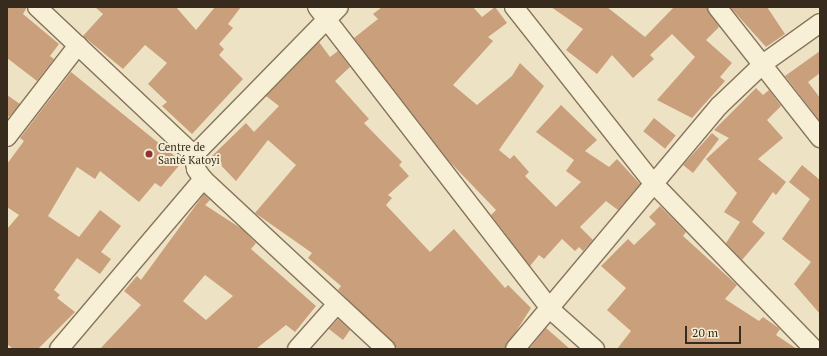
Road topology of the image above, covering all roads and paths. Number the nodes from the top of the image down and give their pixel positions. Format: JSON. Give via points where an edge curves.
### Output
{"nodes":[{"id":1,"x":37,"y":7,"type":"edge"},
{"id":2,"x":317,"y":7,"type":"edge"},
{"id":3,"x":339,"y":7,"type":"edge"},
{"id":4,"x":514,"y":7,"type":"edge"},
{"id":5,"x":717,"y":7,"type":"edge"},
{"id":6,"x":328,"y":21,"type":"junction"},
{"id":7,"x":820,"y":23,"type":"edge"},
{"id":8,"x":78,"y":45,"type":"junction"},
{"id":9,"x":764,"y":63,"type":"junction"},
{"id":10,"x":7,"y":137,"type":"edge"},
{"id":11,"x":820,"y":138,"type":"edge"},
{"id":12,"x":194,"y":155,"type":"junction"},
{"id":13,"x":203,"y":179,"type":"junction"},
{"id":14,"x":654,"y":184,"type":"junction"},
{"id":15,"x":336,"y":305,"type":"junction"},
{"id":16,"x":551,"y":310,"type":"junction"},
{"id":17,"x":59,"y":349,"type":"edge"},
{"id":18,"x":297,"y":349,"type":"edge"},
{"id":19,"x":386,"y":349,"type":"edge"},
{"id":20,"x":515,"y":349,"type":"edge"},
{"id":21,"x":595,"y":349,"type":"edge"},
{"id":22,"x":814,"y":349,"type":"edge"}],
"edges":[{"from":1,"to":8,"type":"street"},
{"from":2,"to":6,"type":"street"},
{"from":3,"to":6,"type":"street"},
{"from":4,"to":14,"type":"street"},
{"from":5,"to":9,"type":"street"},
{"from":6,"to":12,"type":"street"},
{"from":6,"to":16,"type":"street"},
{"from":7,"to":9,"type":"street"},
{"from":8,"to":10,"type":"street"},
{"from":8,"to":12,"type":"street"},
{"from":9,"to":11,"type":"street"},
{"from":9,"to":14,"type":"street","via":[[719,106]]},
{"from":12,"to":13,"type":"street","via":[[196,169]]},
{"from":13,"to":15,"type":"street"},
{"from":13,"to":17,"type":"street"},
{"from":14,"to":16,"type":"street"},
{"from":14,"to":22,"type":"street"},
{"from":15,"to":18,"type":"street"},
{"from":15,"to":19,"type":"street"},
{"from":16,"to":20,"type":"street"},
{"from":16,"to":21,"type":"street"}]}
